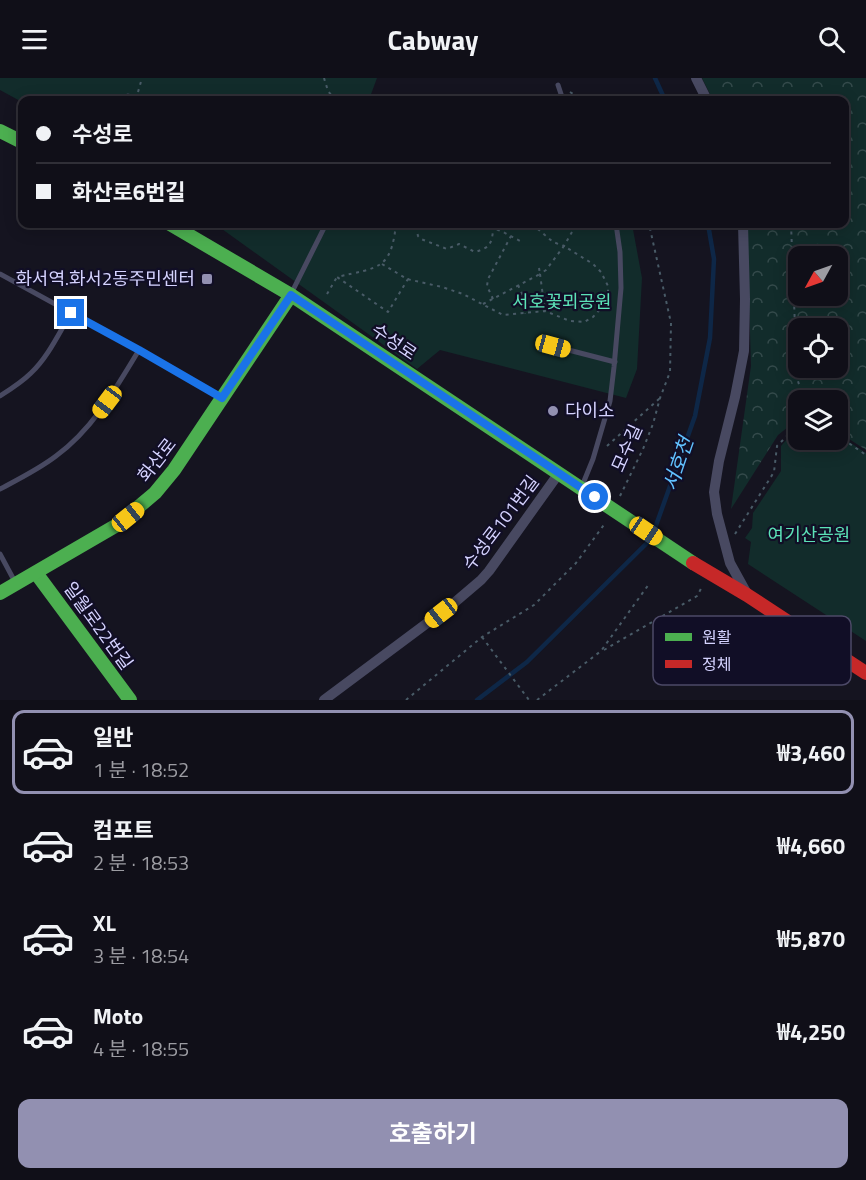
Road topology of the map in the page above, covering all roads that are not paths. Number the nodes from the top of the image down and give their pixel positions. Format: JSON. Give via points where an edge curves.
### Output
{"nodes":[{"id":1,"x":696,"y":78,"type":"edge"},
{"id":2,"x":558,"y":85,"type":"dead end"},
{"id":3,"x":562,"y":96,"type":"edge"},
{"id":4,"x":704,"y":96,"type":"edge"},
{"id":5,"x":0,"y":131,"type":"edge"},
{"id":6,"x":18,"y":140,"type":"edge"},
{"id":7,"x":177,"y":228,"type":"edge"},
{"id":8,"x":324,"y":228,"type":"edge"},
{"id":9,"x":617,"y":228,"type":"edge"},
{"id":10,"x":743,"y":228,"type":"edge"},
{"id":11,"x":0,"y":274,"type":"edge"},
{"id":12,"x":291,"y":295,"type":"junction"},
{"id":13,"x":71,"y":313,"type":"junction"},
{"id":14,"x":553,"y":346,"type":"dead end"},
{"id":15,"x":139,"y":350,"type":"junction"},
{"id":16,"x":615,"y":362,"type":"junction"},
{"id":17,"x":0,"y":396,"type":"edge"},
{"id":18,"x":222,"y":398,"type":"junction"},
{"id":19,"x":559,"y":473,"type":"junction"},
{"id":20,"x":581,"y":488,"type":"junction"},
{"id":21,"x":0,"y":489,"type":"edge"},
{"id":22,"x":0,"y":554,"type":"edge"},
{"id":23,"x":36,"y":573,"type":"junction"},
{"id":24,"x":16,"y":583,"type":"junction"},
{"id":25,"x":0,"y":593,"type":"edge"},
{"id":26,"x":747,"y":595,"type":"junction"},
{"id":27,"x":779,"y":616,"type":"edge"},
{"id":28,"x":851,"y":663,"type":"edge"},
{"id":29,"x":866,"y":673,"type":"edge"},
{"id":30,"x":130,"y":700,"type":"edge"},
{"id":31,"x":324,"y":700,"type":"edge"}],
"edges":[{"from":1,"to":4,"type":"street"},
{"from":2,"to":3,"type":"lane"},
{"from":5,"to":6,"type":"main road"},
{"from":7,"to":12,"type":"main road","name":"수성로"},
{"from":8,"to":12,"type":"lane"},
{"from":9,"to":16,"type":"lane","via":[[621,288]]},
{"from":10,"to":26,"type":"street","via":[[744,351],[714,492],[730,563]]},
{"from":11,"to":13,"type":"lane"},
{"from":12,"to":18,"type":"main road","name":"화산로"},
{"from":12,"to":19,"type":"main road","name":"수성로"},
{"from":13,"to":15,"type":"lane"},
{"from":13,"to":17,"type":"lane","via":[[33,371]]},
{"from":14,"to":16,"type":"lane"},
{"from":15,"to":18,"type":"lane"},
{"from":15,"to":21,"type":"lane","via":[[107,402],[80,435],[54,458]]},
{"from":16,"to":20,"type":"lane","via":[[610,401],[594,459]]},
{"from":18,"to":23,"type":"main road","name":"화산로","via":[[155,493],[117,525]]},
{"from":19,"to":20,"type":"main road","name":"수성로"},
{"from":19,"to":31,"type":"street","name":"수성로101번길","via":[[481,580]]},
{"from":20,"to":26,"type":"main road","name":"수성로"},
{"from":22,"to":24,"type":"lane"},
{"from":23,"to":24,"type":"main road","name":"화산로"},
{"from":23,"to":30,"type":"main road","name":"일월로22번길"},
{"from":24,"to":25,"type":"main road","name":"화산로"},
{"from":26,"to":27,"type":"main road"},
{"from":28,"to":29,"type":"main road"}]}
